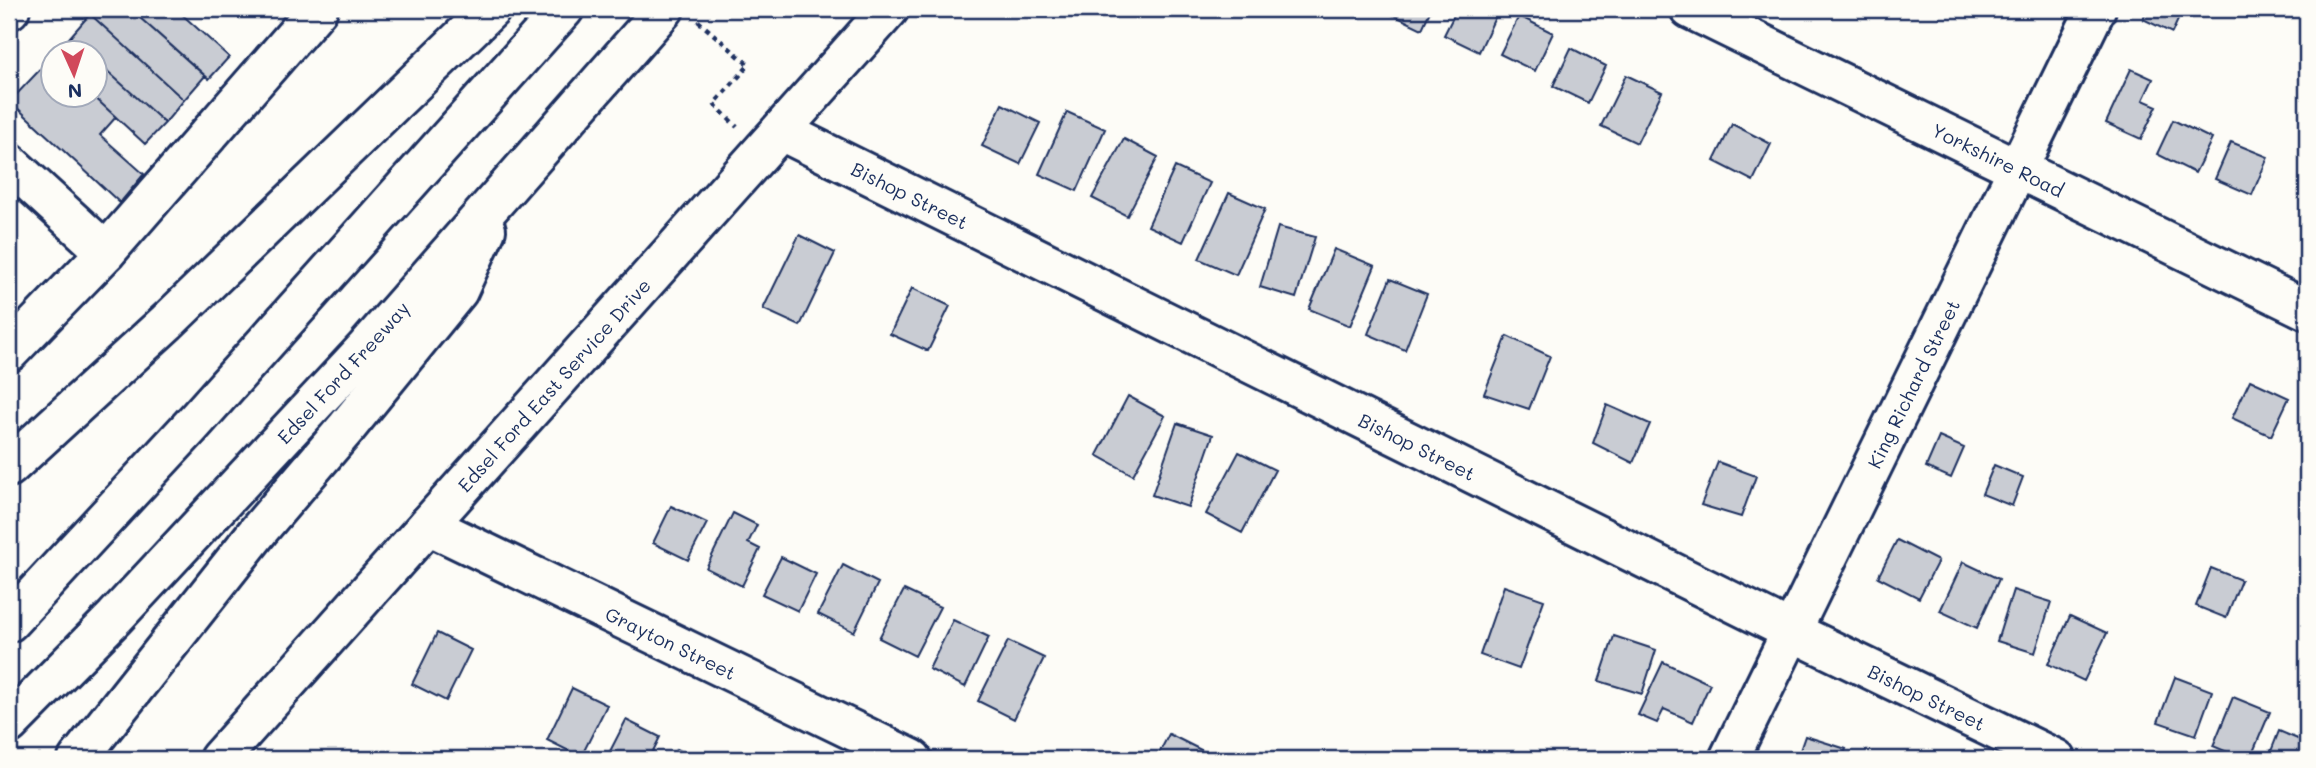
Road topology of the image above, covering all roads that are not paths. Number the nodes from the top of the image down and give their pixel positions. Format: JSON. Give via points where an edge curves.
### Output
{"nodes":[{"id":1,"x":491,"y":9,"type":"edge"},
{"id":2,"x":564,"y":9,"type":"edge"},
{"id":3,"x":889,"y":9,"type":"edge"},
{"id":4,"x":1690,"y":9,"type":"edge"},
{"id":5,"x":2096,"y":9,"type":"edge"},
{"id":6,"x":309,"y":12,"type":"edge"},
{"id":7,"x":679,"y":13,"type":"edge"},
{"id":8,"x":771,"y":141,"type":"junction"},
{"id":9,"x":9,"y":163,"type":"edge"},
{"id":10,"x":2017,"y":169,"type":"junction"},
{"id":11,"x":504,"y":192,"type":"junction"},
{"id":12,"x":106,"y":252,"type":"junction"},
{"id":13,"x":2307,"y":310,"type":"edge"},
{"id":14,"x":9,"y":352,"type":"edge"},
{"id":15,"x":9,"y":467,"type":"edge"},
{"id":16,"x":428,"y":525,"type":"junction"},
{"id":17,"x":9,"y":622,"type":"edge"},
{"id":18,"x":1793,"y":632,"type":"junction"},
{"id":19,"x":9,"y":724,"type":"edge"},
{"id":20,"x":78,"y":759,"type":"edge"},
{"id":21,"x":219,"y":759,"type":"edge"},
{"id":22,"x":912,"y":759,"type":"edge"},
{"id":23,"x":1729,"y":759,"type":"edge"},
{"id":24,"x":2056,"y":759,"type":"edge"}],
"edges":[{"from":1,"to":15,"type":"main road","via":[[167,322]]},
{"from":2,"to":17,"type":"main road"},
{"from":3,"to":8,"type":"main road","name":"Edsel Ford East Service Drive"},
{"from":4,"to":10,"type":"main road","name":"Yorkshire Road"},
{"from":5,"to":10,"type":"main road","name":"King Richard Street"},
{"from":6,"to":12,"type":"main road"},
{"from":7,"to":11,"type":"main road","name":"Edsel Ford Freeway"},
{"from":8,"to":16,"type":"main road","name":"Edsel Ford East Service Drive"},
{"from":8,"to":18,"type":"main road","name":"Bishop Street"},
{"from":9,"to":12,"type":"main road"},
{"from":10,"to":13,"type":"main road","name":"Yorkshire Road"},
{"from":10,"to":18,"type":"main road","name":"King Richard Street"},
{"from":11,"to":19,"type":"main road","name":"Edsel Ford Freeway","via":[[220,506]]},
{"from":11,"to":20,"type":"main road","via":[[458,290],[259,530]]},
{"from":12,"to":14,"type":"main road"},
{"from":16,"to":21,"type":"main road","name":"Edsel Ford East Service Drive"},
{"from":16,"to":22,"type":"main road","name":"Grayton Street"},
{"from":18,"to":23,"type":"main road","name":"King Richard Street"},
{"from":18,"to":24,"type":"main road","name":"Bishop Street"}]}
